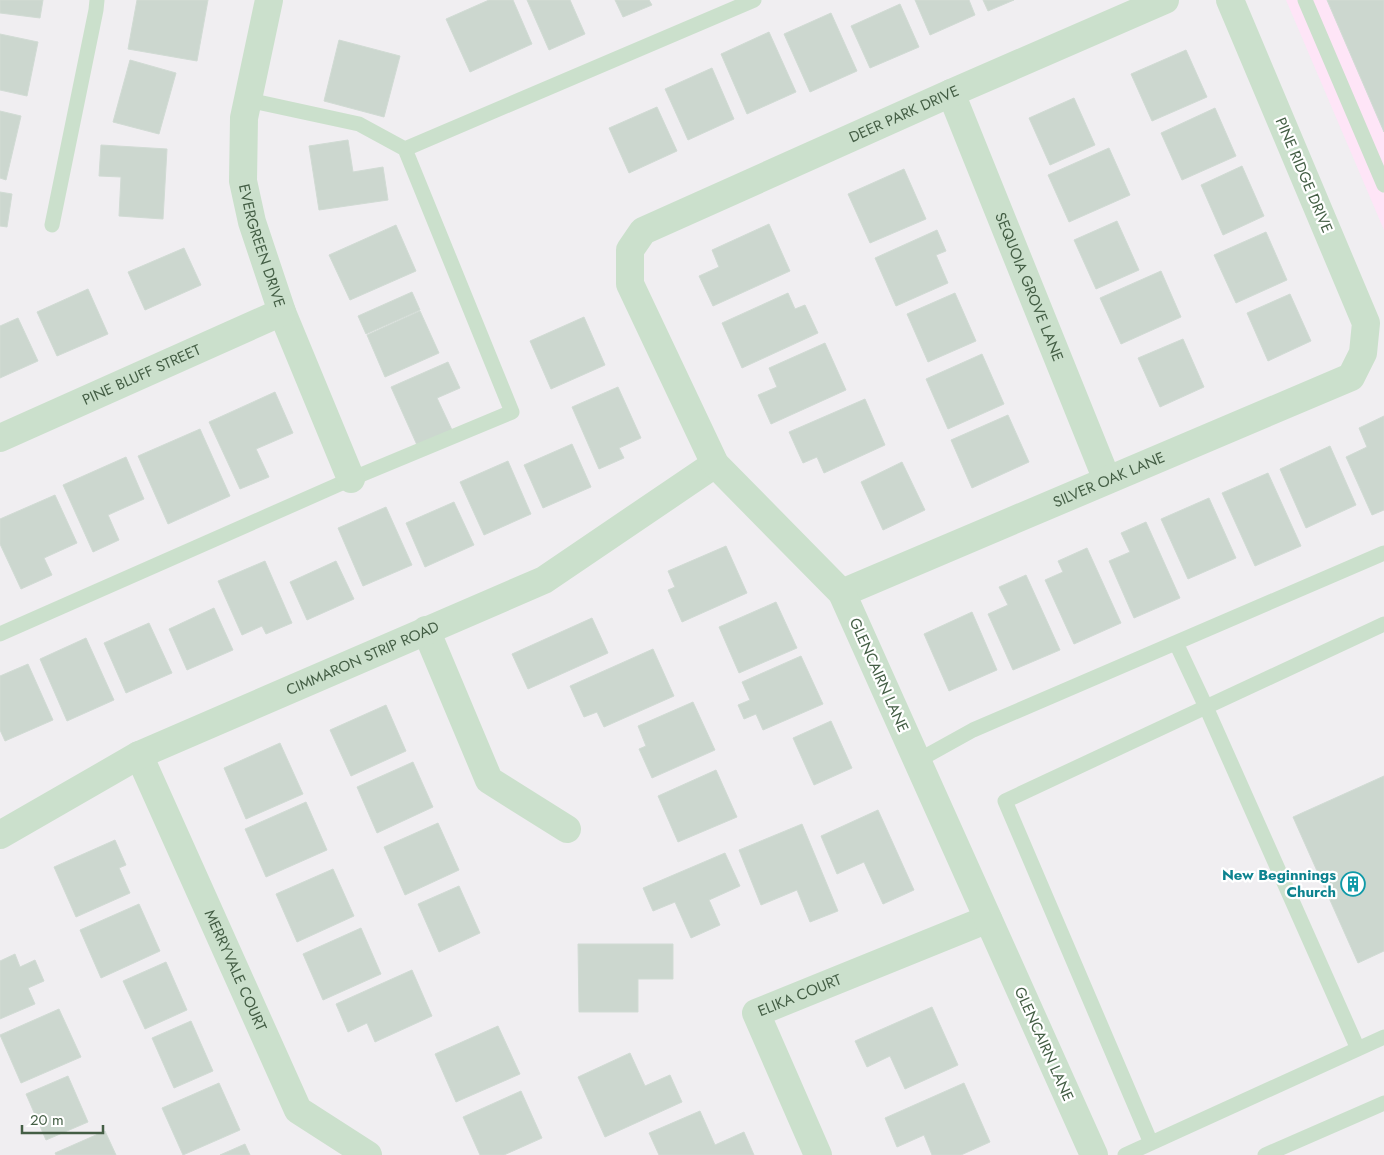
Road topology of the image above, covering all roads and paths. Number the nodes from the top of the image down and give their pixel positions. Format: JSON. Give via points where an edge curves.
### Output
{"nodes":[{"id":1,"x":97,"y":0,"type":"edge"},
{"id":2,"x":269,"y":0,"type":"edge"},
{"id":3,"x":754,"y":0,"type":"edge"},
{"id":4,"x":1165,"y":0,"type":"edge"},
{"id":5,"x":1230,"y":0,"type":"edge"},
{"id":6,"x":1305,"y":0,"type":"edge"},
{"id":7,"x":951,"y":92,"type":"junction"},
{"id":8,"x":248,"y":100,"type":"junction"},
{"id":9,"x":406,"y":149,"type":"junction"},
{"id":10,"x":1384,"y":185,"type":"edge"},
{"id":11,"x":52,"y":225,"type":"dead end"},
{"id":12,"x":643,"y":231,"type":"joint"},
{"id":13,"x":282,"y":312,"type":"junction"},
{"id":14,"x":1364,"y":353,"type":"joint"},
{"id":15,"x":0,"y":438,"type":"edge"},
{"id":16,"x":715,"y":464,"type":"junction"},
{"id":17,"x":351,"y":480,"type":"junction"},
{"id":18,"x":1106,"y":480,"type":"junction"},
{"id":19,"x":1384,"y":553,"type":"edge"},
{"id":20,"x":842,"y":593,"type":"junction"},
{"id":21,"x":1384,"y":624,"type":"edge"},
{"id":22,"x":426,"y":630,"type":"junction"},
{"id":23,"x":0,"y":634,"type":"edge"},
{"id":24,"x":1176,"y":643,"type":"junction"},
{"id":25,"x":1206,"y":707,"type":"junction"},
{"id":26,"x":138,"y":755,"type":"junction"},
{"id":27,"x":917,"y":761,"type":"junction"},
{"id":28,"x":567,"y":829,"type":"dead end"},
{"id":29,"x":0,"y":836,"type":"edge"},
{"id":30,"x":988,"y":919,"type":"junction"},
{"id":31,"x":1384,"y":1037,"type":"edge"},
{"id":32,"x":1358,"y":1049,"type":"junction"},
{"id":33,"x":1384,"y":1103,"type":"edge"},
{"id":34,"x":1151,"y":1143,"type":"junction"},
{"id":35,"x":368,"y":1155,"type":"edge"},
{"id":36,"x":818,"y":1155,"type":"edge"},
{"id":37,"x":1094,"y":1155,"type":"edge"},
{"id":38,"x":1125,"y":1155,"type":"edge"},
{"id":39,"x":1264,"y":1155,"type":"edge"}],
"edges":[{"from":1,"to":11,"type":"lane"},
{"from":2,"to":8,"type":"street","name":"EVERGREEN DRIVE"},
{"from":3,"to":9,"type":"lane"},
{"from":4,"to":7,"type":"street","name":"DEER PARK DRIVE"},
{"from":5,"to":14,"type":"street","name":"PINE RIDGE DRIVE","via":[[1366,323]]},
{"from":6,"to":10,"type":"lane"},
{"from":7,"to":12,"type":"street","name":"DEER PARK DRIVE"},
{"from":7,"to":18,"type":"street","name":"SEQUOIA GROVE LANE"},
{"from":8,"to":9,"type":"lane","via":[[359,124]]},
{"from":8,"to":13,"type":"street","name":"EVERGREEN DRIVE","via":[[244,118],[243,181],[252,222]]},
{"from":9,"to":17,"type":"lane","via":[[512,412]]},
{"from":12,"to":16,"type":"street","name":"GLENCAIRN LANE","via":[[630,250],[630,284]]},
{"from":13,"to":15,"type":"street","name":"PINE BLUFF STREET"},
{"from":13,"to":17,"type":"street","name":"EVERGREEN DRIVE"},
{"from":14,"to":18,"type":"street","name":"SILVER OAK LANE","via":[[1351,377]]},
{"from":16,"to":20,"type":"street","name":"GLENCAIRN LANE"},
{"from":16,"to":22,"type":"street","name":"CIMMARON STRIP ROAD","via":[[544,580]]},
{"from":17,"to":23,"type":"lane"},
{"from":18,"to":20,"type":"street","name":"SILVER OAK LANE"},
{"from":19,"to":24,"type":"lane"},
{"from":20,"to":27,"type":"street","name":"GLENCAIRN LANE"},
{"from":21,"to":25,"type":"lane"},
{"from":22,"to":26,"type":"street","name":"CIMMARON STRIP ROAD"},
{"from":22,"to":28,"type":"street","via":[[489,780]]},
{"from":24,"to":25,"type":"lane"},
{"from":24,"to":27,"type":"lane","via":[[973,730]]},
{"from":25,"to":32,"type":"lane"},
{"from":25,"to":34,"type":"lane","via":[[1005,801]]},
{"from":26,"to":29,"type":"street","name":"CIMMARON STRIP ROAD"},
{"from":26,"to":35,"type":"street","name":"MERRYVALE COURT","via":[[298,1110]]},
{"from":27,"to":30,"type":"street","name":"GLENCAIRN LANE"},
{"from":30,"to":36,"type":"street","name":"ELIKA COURT","via":[[756,1013]]},
{"from":30,"to":37,"type":"street","name":"GLENCAIRN LANE"},
{"from":31,"to":32,"type":"lane"},
{"from":32,"to":34,"type":"lane"},
{"from":33,"to":39,"type":"lane"},
{"from":34,"to":38,"type":"lane"}]}
